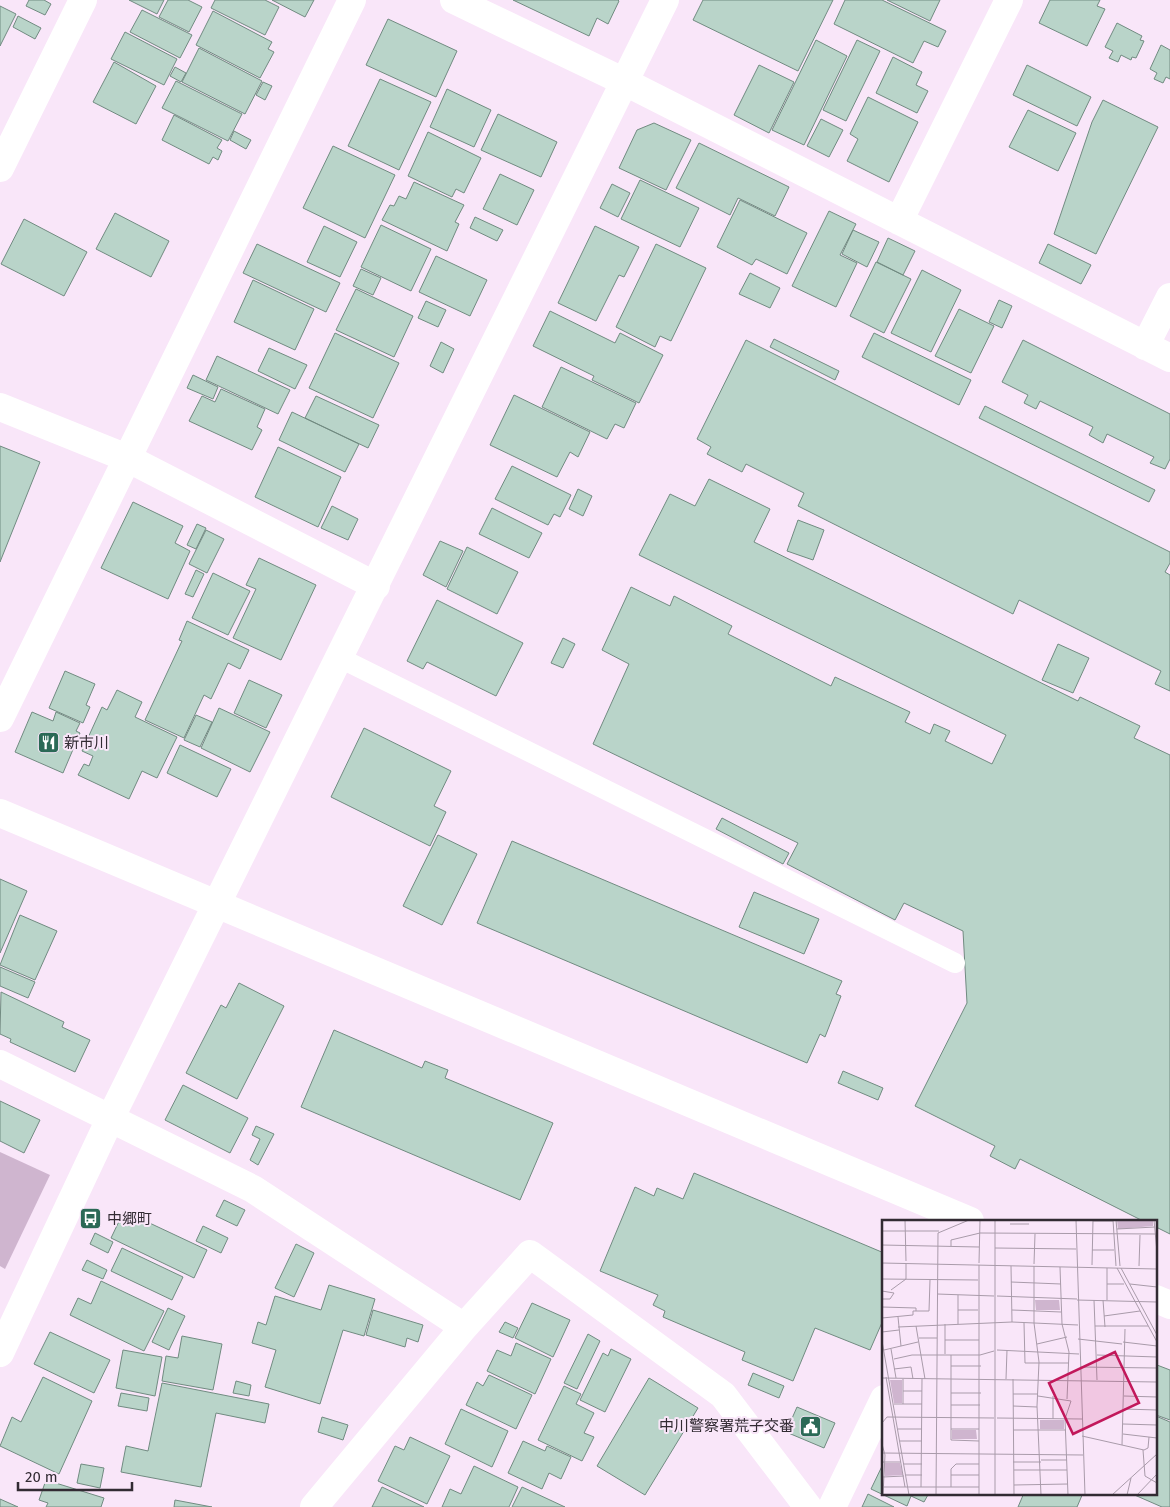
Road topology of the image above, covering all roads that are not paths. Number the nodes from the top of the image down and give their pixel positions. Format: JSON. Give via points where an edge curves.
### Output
{"nodes":[{"id":1,"x":83,"y":0,"type":"edge"},
{"id":2,"x":352,"y":0,"type":"edge"},
{"id":3,"x":454,"y":0,"type":"edge"},
{"id":4,"x":665,"y":0,"type":"edge"},
{"id":5,"x":1009,"y":0,"type":"edge"},
{"id":6,"x":625,"y":82,"type":"junction"},
{"id":7,"x":0,"y":168,"type":"edge"},
{"id":8,"x":899,"y":221,"type":"junction"},
{"id":9,"x":1170,"y":296,"type":"edge"},
{"id":10,"x":1146,"y":346,"type":"junction"},
{"id":11,"x":1170,"y":358,"type":"edge"},
{"id":12,"x":0,"y":407,"type":"edge"},
{"id":13,"x":128,"y":458,"type":"junction"},
{"id":14,"x":376,"y":586,"type":"junction"},
{"id":15,"x":340,"y":658,"type":"junction"},
{"id":16,"x":0,"y":718,"type":"edge"},
{"id":17,"x":0,"y":813,"type":"edge"},
{"id":18,"x":219,"y":904,"type":"junction"},
{"id":19,"x":955,"y":963,"type":"dead end"},
{"id":20,"x":0,"y":1064,"type":"edge"},
{"id":21,"x":110,"y":1119,"type":"junction"},
{"id":22,"x":968,"y":1220,"type":"edge"},
{"id":23,"x":1158,"y":1300,"type":"edge"},
{"id":24,"x":1170,"y":1305,"type":"edge"},
{"id":25,"x":464,"y":1327,"type":"junction"},
{"id":26,"x":0,"y":1353,"type":"edge"},
{"id":27,"x":882,"y":1403,"type":"edge"},
{"id":28,"x":314,"y":1507,"type":"edge"},
{"id":29,"x":808,"y":1507,"type":"edge"},
{"id":30,"x":832,"y":1507,"type":"edge"}],
"edges":[{"from":1,"to":7,"type":"street"},
{"from":2,"to":13,"type":"street"},
{"from":3,"to":6,"type":"street"},
{"from":4,"to":6,"type":"street"},
{"from":5,"to":8,"type":"street"},
{"from":6,"to":8,"type":"street"},
{"from":6,"to":14,"type":"street"},
{"from":8,"to":10,"type":"street"},
{"from":9,"to":10,"type":"street"},
{"from":10,"to":11,"type":"street"},
{"from":12,"to":13,"type":"street"},
{"from":13,"to":14,"type":"street"},
{"from":13,"to":16,"type":"street"},
{"from":14,"to":15,"type":"street"},
{"from":15,"to":18,"type":"street"},
{"from":15,"to":19,"type":"lane"},
{"from":17,"to":18,"type":"street"},
{"from":18,"to":21,"type":"street"},
{"from":18,"to":22,"type":"street"},
{"from":20,"to":21,"type":"street"},
{"from":21,"to":25,"type":"street","via":[[253,1189]]},
{"from":21,"to":26,"type":"street"},
{"from":23,"to":24,"type":"street"},
{"from":25,"to":28,"type":"street"},
{"from":25,"to":29,"type":"street","via":[[530,1254],[723,1395]]},
{"from":27,"to":30,"type":"street"}]}
